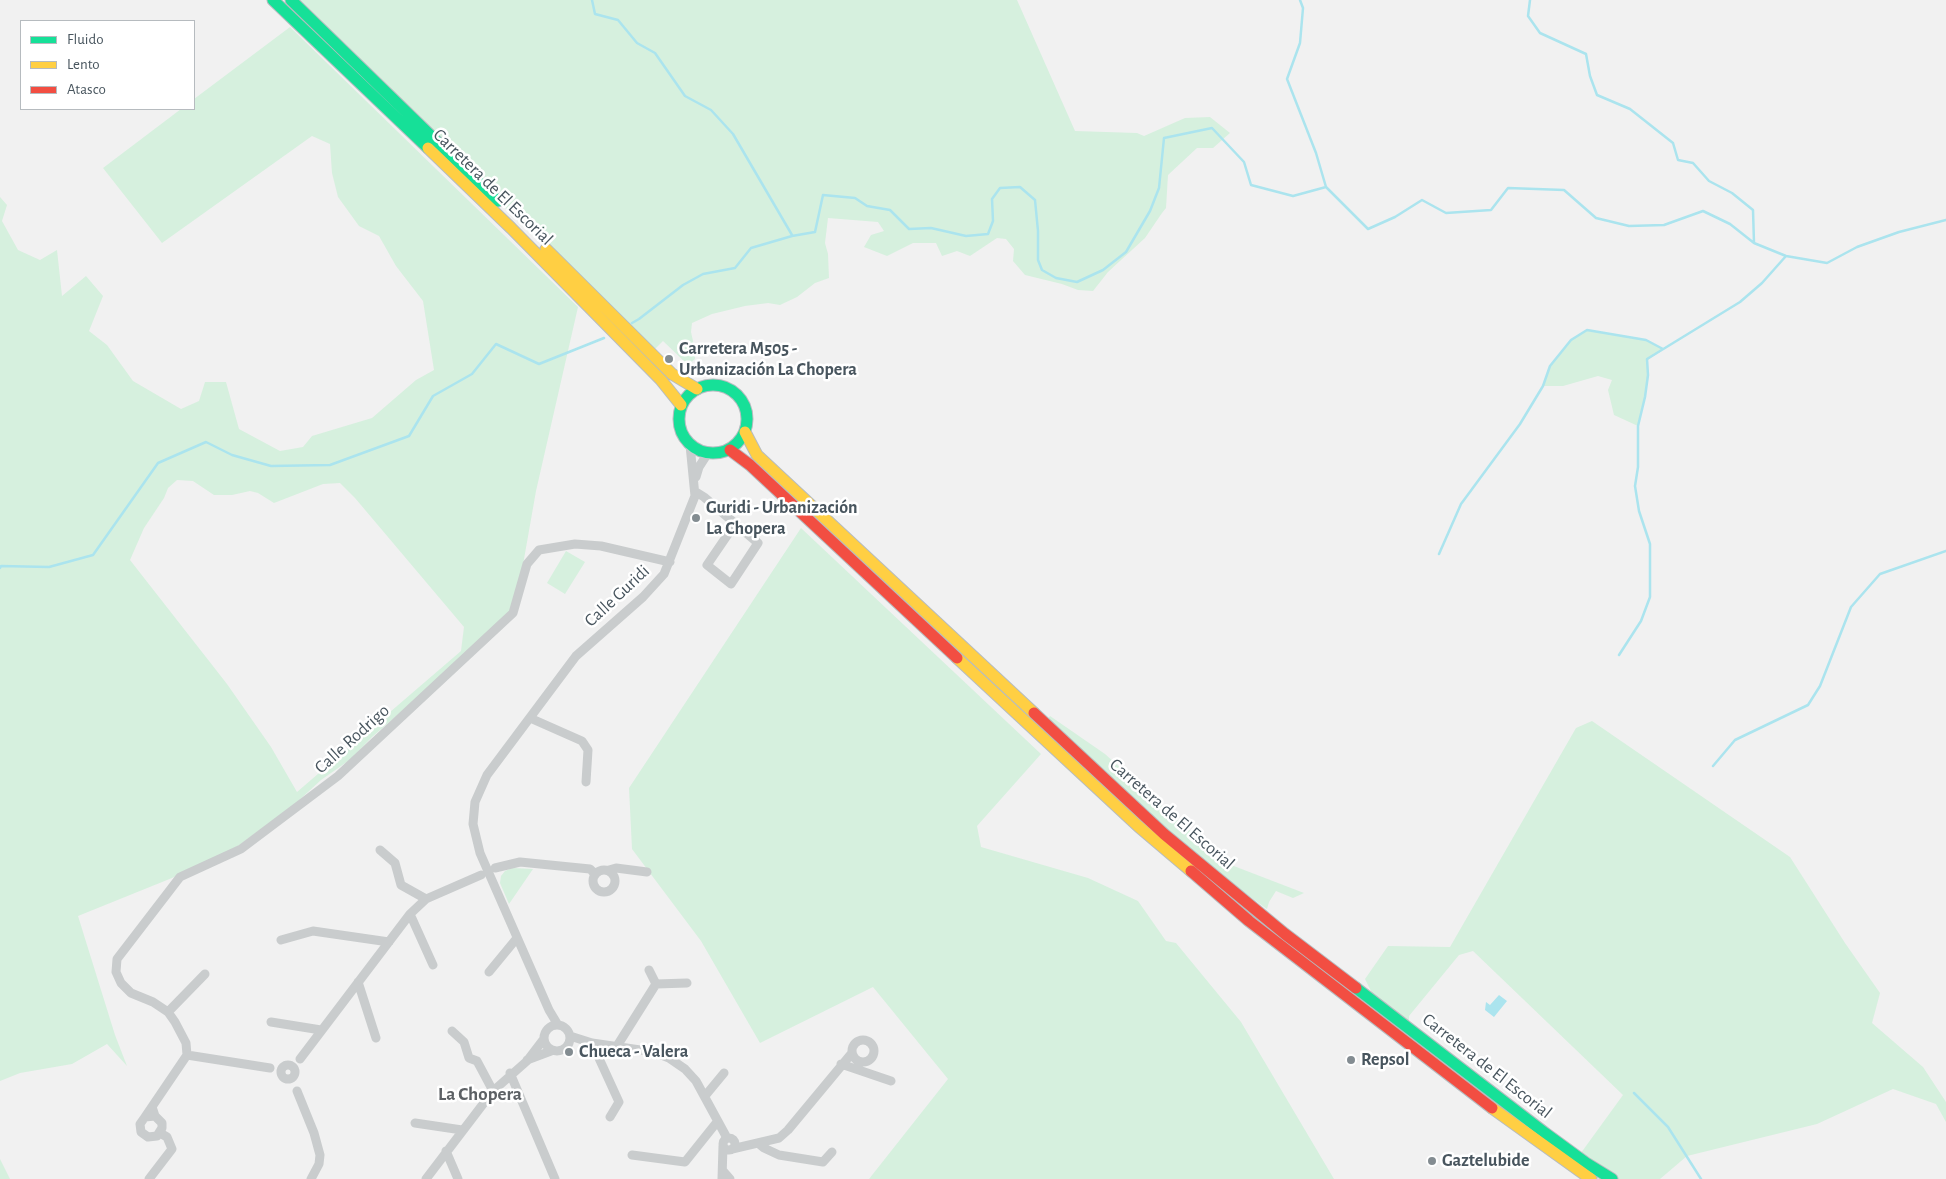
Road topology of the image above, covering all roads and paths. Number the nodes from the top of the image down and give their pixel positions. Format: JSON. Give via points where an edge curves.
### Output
{"nodes":[{"id":1,"x":273,"y":0,"type":"edge"},
{"id":2,"x":291,"y":0,"type":"edge"},
{"id":3,"x":299,"y":0,"type":"edge"},
{"id":4,"x":332,"y":40,"type":"junction"},
{"id":5,"x":697,"y":389,"type":"junction"},
{"id":6,"x":681,"y":405,"type":"junction"},
{"id":7,"x":745,"y":432,"type":"junction"},
{"id":8,"x":690,"y":446,"type":"junction"},
{"id":9,"x":730,"y":450,"type":"junction"},
{"id":10,"x":708,"y":454,"type":"junction"},
{"id":11,"x":695,"y":487,"type":"junction"},
{"id":12,"x":735,"y":524,"type":"junction"},
{"id":13,"x":670,"y":562,"type":"junction"},
{"id":14,"x":530,"y":718,"type":"junction"},
{"id":15,"x":586,"y":782,"type":"dead end"},
{"id":16,"x":380,"y":850,"type":"dead end"},
{"id":17,"x":485,"y":864,"type":"junction"},
{"id":18,"x":495,"y":868,"type":"junction"},
{"id":19,"x":609,"y":870,"type":"junction"},
{"id":20,"x":647,"y":872,"type":"dead end"},
{"id":21,"x":595,"y":874,"type":"junction"},
{"id":22,"x":481,"y":875,"type":"junction"},
{"id":23,"x":492,"y":878,"type":"junction"},
{"id":24,"x":426,"y":899,"type":"junction"},
{"id":25,"x":410,"y":914,"type":"junction"},
{"id":26,"x":517,"y":938,"type":"junction"},
{"id":27,"x":281,"y":940,"type":"dead end"},
{"id":28,"x":389,"y":942,"type":"junction"},
{"id":29,"x":433,"y":965,"type":"dead end"},
{"id":30,"x":649,"y":970,"type":"dead end"},
{"id":31,"x":489,"y":972,"type":"dead end"},
{"id":32,"x":206,"y":974,"type":"dead end"},
{"id":33,"x":358,"y":982,"type":"junction"},
{"id":34,"x":686,"y":983,"type":"dead end"},
{"id":35,"x":656,"y":984,"type":"junction"},
{"id":36,"x":548,"y":1010,"type":"junction"},
{"id":37,"x":168,"y":1012,"type":"junction"},
{"id":38,"x":271,"y":1022,"type":"dead end"},
{"id":39,"x":558,"y":1025,"type":"junction"},
{"id":40,"x":547,"y":1029,"type":"junction"},
{"id":41,"x":321,"y":1030,"type":"junction"},
{"id":42,"x":452,"y":1031,"type":"dead end"},
{"id":43,"x":570,"y":1036,"type":"junction"},
{"id":44,"x":376,"y":1038,"type":"dead end"},
{"id":45,"x":543,"y":1040,"type":"junction"},
{"id":46,"x":592,"y":1043,"type":"junction"},
{"id":47,"x":617,"y":1046,"type":"junction"},
{"id":48,"x":567,"y":1047,"type":"junction"},
{"id":49,"x":551,"y":1050,"type":"junction"},
{"id":50,"x":852,"y":1053,"type":"dead end"},
{"id":51,"x":186,"y":1055,"type":"junction"},
{"id":52,"x":527,"y":1060,"type":"junction"},
{"id":53,"x":841,"y":1064,"type":"junction"},
{"id":54,"x":289,"y":1071,"type":"junction"},
{"id":55,"x":724,"y":1073,"type":"dead end"},
{"id":56,"x":510,"y":1074,"type":"junction"},
{"id":57,"x":891,"y":1081,"type":"dead end"},
{"id":58,"x":492,"y":1091,"type":"junction"},
{"id":59,"x":705,"y":1096,"type":"junction"},
{"id":60,"x":154,"y":1112,"type":"junction"},
{"id":61,"x":610,"y":1117,"type":"dead end"},
{"id":62,"x":415,"y":1123,"type":"dead end"},
{"id":63,"x":462,"y":1130,"type":"junction"},
{"id":64,"x":160,"y":1133,"type":"junction"},
{"id":65,"x":726,"y":1139,"type":"junction"},
{"id":66,"x":756,"y":1144,"type":"junction"},
{"id":67,"x":446,"y":1151,"type":"junction"},
{"id":68,"x":832,"y":1152,"type":"dead end"},
{"id":69,"x":632,"y":1155,"type":"dead end"},
{"id":70,"x":723,"y":1171,"type":"edge"},
{"id":71,"x":149,"y":1179,"type":"edge"},
{"id":72,"x":311,"y":1179,"type":"edge"},
{"id":73,"x":426,"y":1179,"type":"edge"},
{"id":74,"x":458,"y":1179,"type":"edge"},
{"id":75,"x":554,"y":1179,"type":"edge"},
{"id":76,"x":730,"y":1179,"type":"edge"},
{"id":77,"x":1591,"y":1179,"type":"edge"},
{"id":78,"x":1612,"y":1179,"type":"edge"}],
"edges":[{"from":1,"to":6,"type":"highway","name":"Carretera de El Escorial","via":[[511,228],[661,380]]},
{"from":2,"to":4,"type":"highway","name":"Carretera de El Escorial"},
{"from":3,"to":4,"type":"highway"},
{"from":4,"to":5,"type":"highway","name":"Carretera de El Escorial","via":[[672,374]]},
{"from":5,"to":6,"type":"highway"},
{"from":5,"to":7,"type":"highway","via":[[708,385],[732,390],[746,409],[748,421]]},
{"from":6,"to":8,"type":"highway","via":[[679,427]]},
{"from":7,"to":9,"type":"highway"},
{"from":7,"to":78,"type":"highway","name":"Carretera de El Escorial","via":[[758,455],[1164,834],[1301,946],[1545,1133]]},
{"from":8,"to":10,"type":"highway"},
{"from":8,"to":11,"type":"street","name":"Calle Guridi"},
{"from":9,"to":10,"type":"highway"},
{"from":9,"to":77,"type":"highway","name":"Carretera de El Escorial","via":[[750,464],[1138,826],[1228,903],[1510,1121]]},
{"from":10,"to":11,"type":"street","name":"Calle Guridi","via":[[699,467]]},
{"from":11,"to":12,"type":"street"},
{"from":11,"to":13,"type":"street","name":"Calle Guridi","via":[[694,500]]},
{"from":12,"to":12,"type":"street","via":[[758,543],[731,584],[707,565]]},
{"from":13,"to":14,"type":"street","name":"Calle Guridi","via":[[643,598],[576,656]]},
{"from":13,"to":37,"type":"street","name":"Calle Rodrigo","via":[[602,546],[575,544],[539,550],[531,557],[513,614],[338,776],[241,849],[180,877],[117,960],[116,972],[121,983],[131,993]]},
{"from":14,"to":15,"type":"street","via":[[582,740],[588,750]]},
{"from":14,"to":17,"type":"street","name":"Calle Guridi","via":[[487,775],[475,802],[474,832]]},
{"from":16,"to":24,"type":"street","via":[[395,863],[401,885]]},
{"from":17,"to":18,"type":"street"},
{"from":17,"to":22,"type":"street","via":[[480,870]]},
{"from":17,"to":23,"type":"street","name":"Calle Guridi"},
{"from":18,"to":21,"type":"street","via":[[520,862],[590,869]]},
{"from":18,"to":23,"type":"street","via":[[496,874]]},
{"from":19,"to":20,"type":"street"},
{"from":19,"to":21,"type":"street"},
{"from":19,"to":21,"type":"street","via":[[616,881],[609,891],[600,892],[594,886]]},
{"from":22,"to":23,"type":"street","via":[[486,879]]},
{"from":22,"to":24,"type":"street"},
{"from":23,"to":26,"type":"street","name":"Calle Guridi"},
{"from":24,"to":25,"type":"street"},
{"from":25,"to":28,"type":"street"},
{"from":25,"to":29,"type":"street"},
{"from":26,"to":31,"type":"street"},
{"from":26,"to":36,"type":"street","name":"Calle Guridi"},
{"from":27,"to":28,"type":"street","via":[[313,931]]},
{"from":28,"to":33,"type":"street"},
{"from":30,"to":35,"type":"street"},
{"from":32,"to":37,"type":"street"},
{"from":33,"to":41,"type":"street"},
{"from":33,"to":44,"type":"street"},
{"from":34,"to":35,"type":"street"},
{"from":35,"to":47,"type":"street"},
{"from":36,"to":39,"type":"street","name":"Calle Guridi"},
{"from":36,"to":40,"type":"street","name":"Calle Guridi"},
{"from":37,"to":51,"type":"street","name":"Calle Rodrigo","via":[[186,1043]]},
{"from":38,"to":41,"type":"street"},
{"from":39,"to":40,"type":"street"},
{"from":39,"to":43,"type":"street","via":[[564,1027]]},
{"from":40,"to":45,"type":"street"},
{"from":41,"to":54,"type":"street"},
{"from":42,"to":58,"type":"street","via":[[464,1042],[469,1058],[476,1061]]},
{"from":43,"to":46,"type":"street"},
{"from":43,"to":48,"type":"street"},
{"from":45,"to":49,"type":"street"},
{"from":45,"to":52,"type":"street"},
{"from":46,"to":47,"type":"street"},
{"from":46,"to":48,"type":"street"},
{"from":46,"to":61,"type":"street","via":[[619,1102]]},
{"from":47,"to":59,"type":"street","via":[[669,1058],[696,1081]]},
{"from":48,"to":49,"type":"street","via":[[560,1051]]},
{"from":49,"to":52,"type":"street"},
{"from":50,"to":53,"type":"street"},
{"from":51,"to":54,"type":"street"},
{"from":51,"to":60,"type":"street"},
{"from":52,"to":56,"type":"street"},
{"from":53,"to":57,"type":"street"},
{"from":53,"to":66,"type":"street","via":[[788,1130],[779,1138]]},
{"from":54,"to":72,"type":"street","via":[[320,1155]]},
{"from":55,"to":59,"type":"street"},
{"from":56,"to":58,"type":"street"},
{"from":56,"to":75,"type":"street"},
{"from":58,"to":63,"type":"street"},
{"from":59,"to":65,"type":"street"},
{"from":60,"to":64,"type":"street","via":[[162,1123]]},
{"from":60,"to":64,"type":"street","via":[[142,1120],[140,1128],[144,1135],[152,1138]]},
{"from":62,"to":63,"type":"street"},
{"from":63,"to":67,"type":"street"},
{"from":64,"to":71,"type":"street","via":[[167,1137],[172,1149]]},
{"from":65,"to":66,"type":"street"},
{"from":65,"to":69,"type":"street","via":[[685,1162]]},
{"from":65,"to":70,"type":"street"},
{"from":66,"to":68,"type":"street","via":[[779,1155],[824,1162]]},
{"from":67,"to":73,"type":"street"},
{"from":67,"to":74,"type":"street"},
{"from":70,"to":76,"type":"street"}]}
